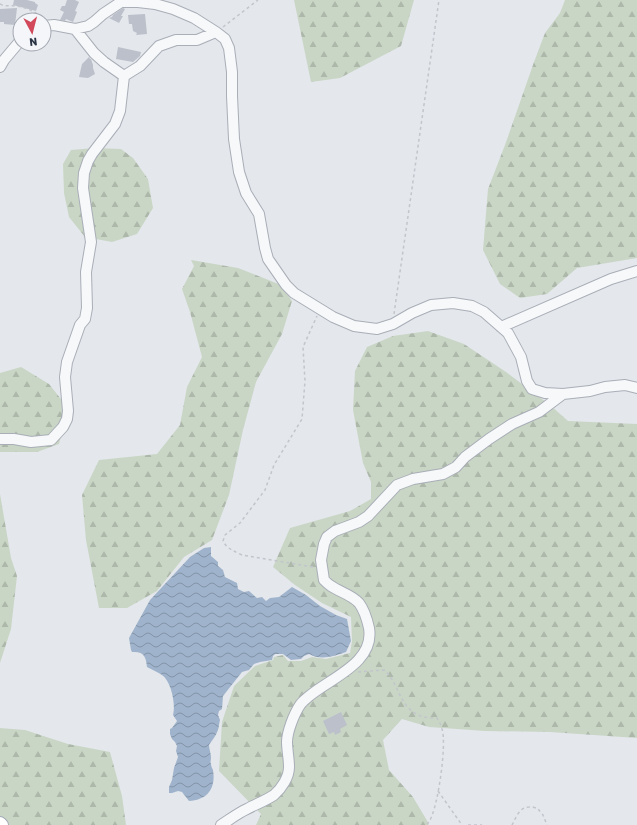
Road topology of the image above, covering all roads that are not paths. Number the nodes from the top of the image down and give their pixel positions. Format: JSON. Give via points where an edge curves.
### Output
{"nodes":[{"id":1,"x":52,"y":25,"type":"edge"},
{"id":2,"x":75,"y":29,"type":"junction"},
{"id":3,"x":216,"y":32,"type":"junction"},
{"id":4,"x":12,"y":50,"type":"edge"},
{"id":5,"x":0,"y":67,"type":"edge"},
{"id":6,"x":124,"y":76,"type":"junction"},
{"id":7,"x":637,"y":271,"type":"edge"},
{"id":8,"x":501,"y":327,"type":"junction"},
{"id":9,"x":637,"y":388,"type":"edge"},
{"id":10,"x":562,"y":394,"type":"junction"},
{"id":11,"x":0,"y":440,"type":"edge"},
{"id":12,"x":221,"y":825,"type":"edge"}],
"edges":[{"from":1,"to":2,"type":"street"},
{"from":2,"to":3,"type":"street","via":[[88,26],[121,2],[138,2],[173,9]]},
{"from":2,"to":6,"type":"street","via":[[94,53]]},
{"from":3,"to":6,"type":"street","via":[[197,40],[176,40],[159,46],[140,66]]},
{"from":3,"to":8,"type":"street","via":[[225,39],[229,48],[234,139],[239,172],[246,193],[259,214],[268,259],[286,285],[294,293],[333,317],[354,326],[377,329],[431,305],[453,303],[472,306],[484,312]]},
{"from":4,"to":5,"type":"street"},
{"from":6,"to":11,"type":"street","via":[[120,111],[115,124],[92,154],[84,173],[83,188],[91,242],[86,272],[87,308],[67,362],[67,419],[51,440]]},
{"from":7,"to":8,"type":"street","via":[[611,279]]},
{"from":8,"to":10,"type":"street","via":[[517,347],[527,381],[532,389],[545,394]]},
{"from":9,"to":10,"type":"street","via":[[624,385]]},
{"from":10,"to":12,"type":"street","via":[[539,412],[512,424],[489,439],[444,474],[413,479],[397,485],[368,516],[327,537],[321,560],[324,580],[331,587],[359,603],[368,620],[369,644],[356,663],[300,704],[287,741],[289,768],[283,785],[263,802],[246,809]]}]}
